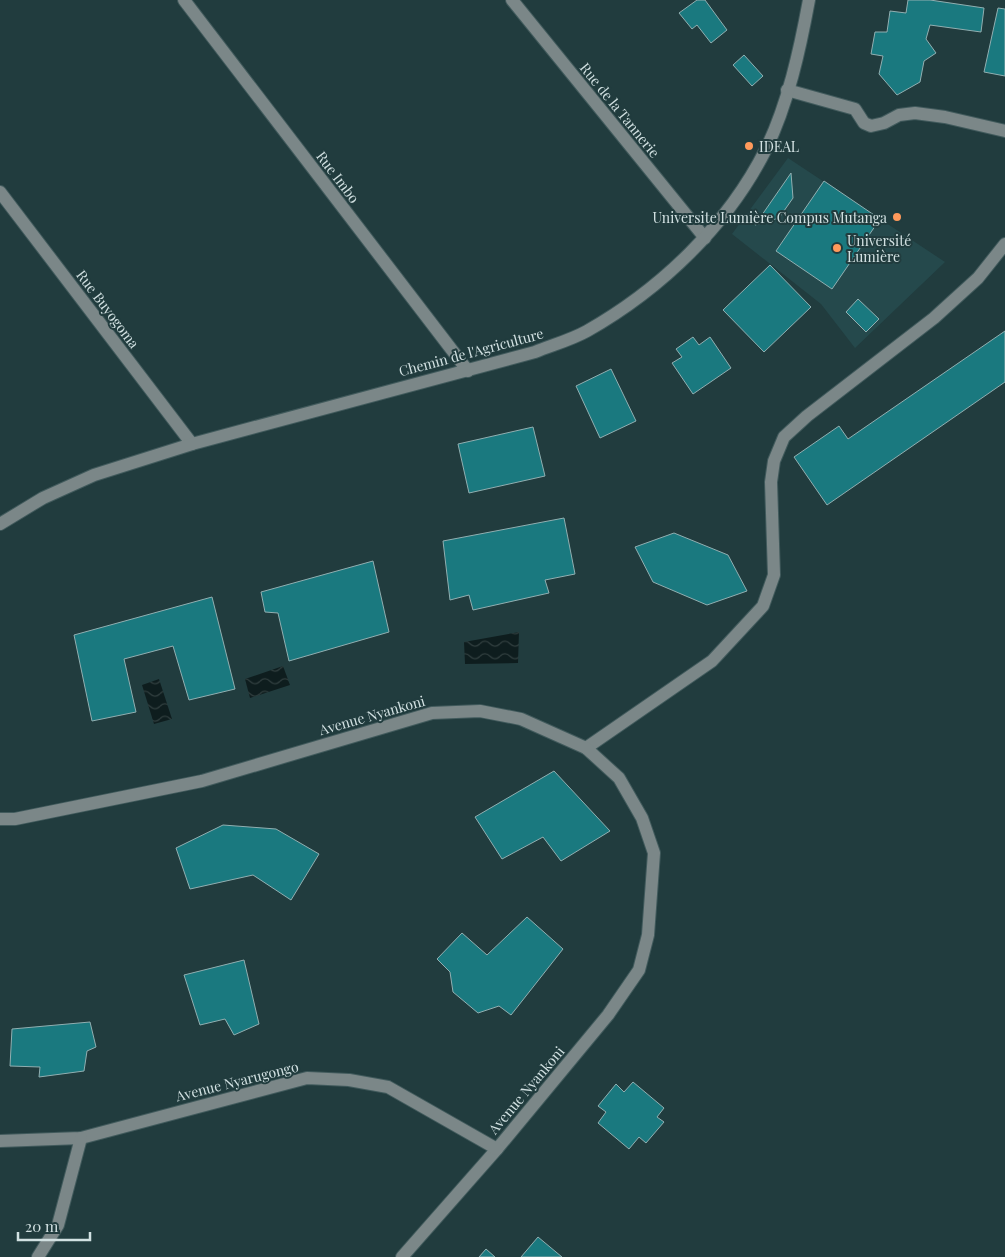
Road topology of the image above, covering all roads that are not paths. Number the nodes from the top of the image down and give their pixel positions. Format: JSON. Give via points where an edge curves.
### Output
{"nodes":[{"id":1,"x":184,"y":0,"type":"edge"},
{"id":2,"x":512,"y":0,"type":"edge"},
{"id":3,"x":809,"y":0,"type":"edge"},
{"id":4,"x":788,"y":90,"type":"junction"},
{"id":5,"x":1005,"y":130,"type":"edge"},
{"id":6,"x":0,"y":192,"type":"edge"},
{"id":7,"x":705,"y":238,"type":"junction"},
{"id":8,"x":1005,"y":244,"type":"edge"},
{"id":9,"x":468,"y":371,"type":"junction"},
{"id":10,"x":192,"y":444,"type":"junction"},
{"id":11,"x":0,"y":524,"type":"edge"},
{"id":12,"x":586,"y":748,"type":"junction"},
{"id":13,"x":0,"y":819,"type":"edge"},
{"id":14,"x":81,"y":1138,"type":"junction"},
{"id":15,"x":0,"y":1141,"type":"edge"},
{"id":16,"x":497,"y":1149,"type":"junction"},
{"id":17,"x":38,"y":1257,"type":"edge"},
{"id":18,"x":402,"y":1257,"type":"edge"}],
"edges":[{"from":1,"to":9,"type":"street","name":"Rue Imbo"},
{"from":2,"to":7,"type":"street","name":"Rue de la Tannerie"},
{"from":3,"to":4,"type":"street","name":"Chemin de l'Agriculture"},
{"from":4,"to":5,"type":"street","via":[[855,109],[871,126],[899,114],[915,113]]},
{"from":4,"to":7,"type":"street","name":"Chemin de l'Agriculture","via":[[766,148],[739,197]]},
{"from":6,"to":10,"type":"street","name":"Rue Buyogoma"},
{"from":7,"to":9,"type":"street","name":"Chemin de l'Agriculture","via":[[646,292],[586,331],[535,352]]},
{"from":8,"to":12,"type":"street","via":[[978,278],[934,318],[784,437],[774,461],[771,482],[774,575],[763,606],[712,661]]},
{"from":9,"to":10,"type":"street","name":"Chemin de l'Agriculture"},
{"from":10,"to":11,"type":"street","name":"Chemin de l'Agriculture","via":[[94,475],[43,498]]},
{"from":12,"to":13,"type":"street","name":"Avenue Nyankoni","via":[[521,719],[480,711],[432,713],[202,781],[15,820]]},
{"from":12,"to":16,"type":"street","name":"Avenue Nyankoni","via":[[619,778],[642,818],[654,853],[648,935],[639,970],[608,1015]]},
{"from":14,"to":15,"type":"street","name":"Avenue Nyarugongo"},
{"from":14,"to":16,"type":"street","name":"Avenue Nyarugongo","via":[[308,1078],[349,1080],[388,1087]]},
{"from":14,"to":17,"type":"street","via":[[58,1225]]},
{"from":16,"to":18,"type":"street","name":"Avenue Nyankoni"}]}
